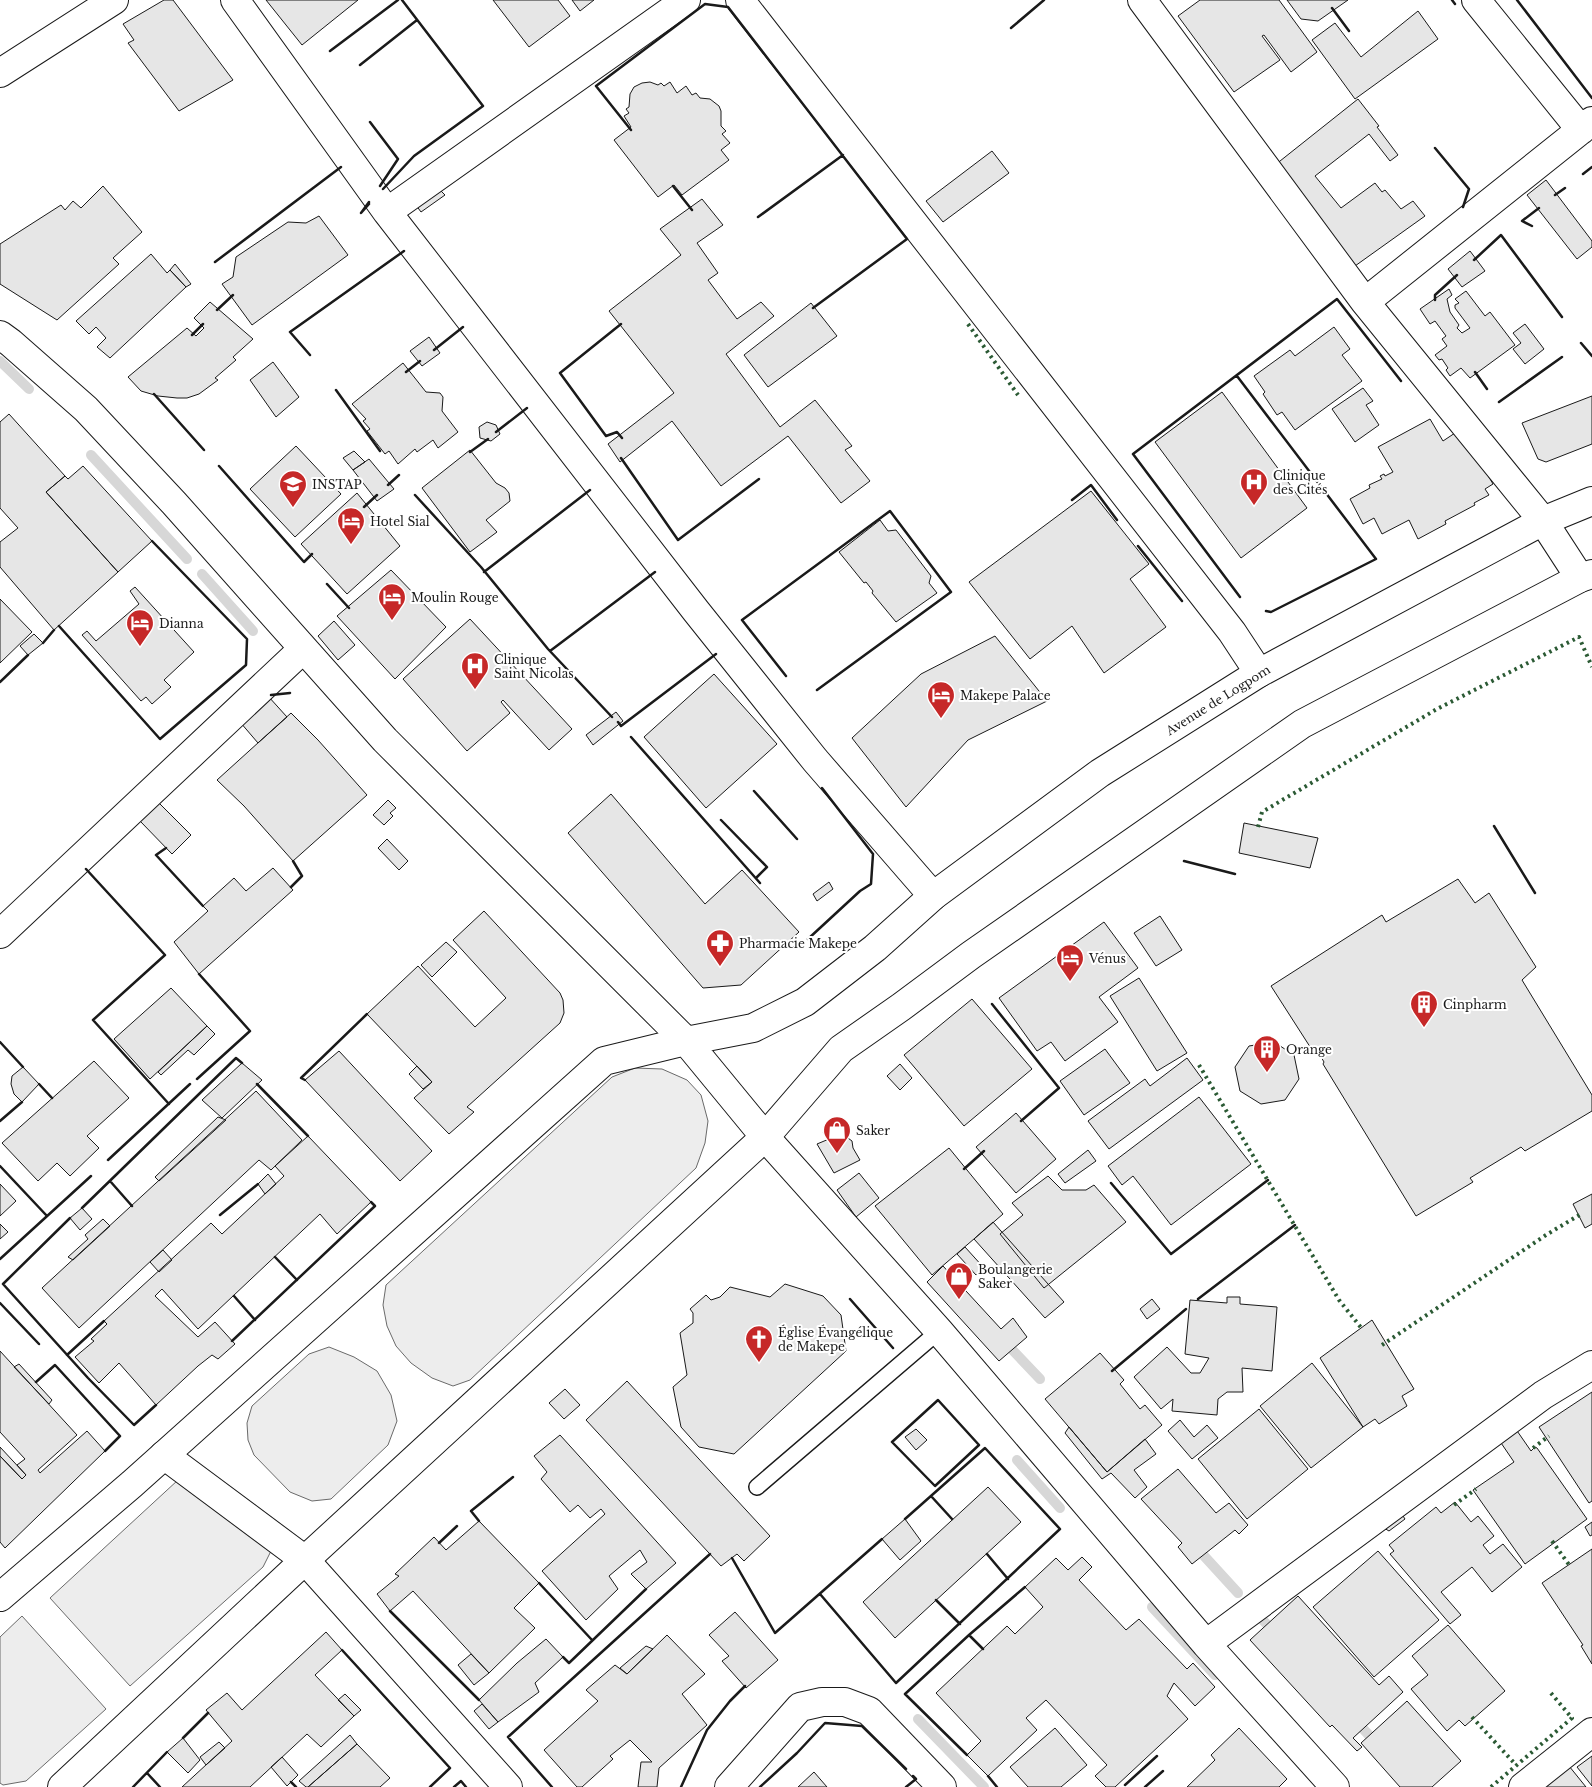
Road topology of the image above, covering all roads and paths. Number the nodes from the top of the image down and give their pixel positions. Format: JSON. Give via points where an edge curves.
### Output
{"nodes":[{"id":1,"x":114,"y":0,"type":"edge"},
{"id":2,"x":235,"y":0,"type":"edge"},
{"id":3,"x":686,"y":0,"type":"edge"},
{"id":4,"x":740,"y":0,"type":"edge"},
{"id":5,"x":1142,"y":0,"type":"edge"},
{"id":6,"x":1476,"y":0,"type":"edge"},
{"id":7,"x":0,"y":73,"type":"edge"},
{"id":8,"x":1587,"y":125,"type":"edge"},
{"id":9,"x":387,"y":212,"type":"junction"},
{"id":10,"x":1364,"y":302,"type":"junction"},
{"id":11,"x":0,"y":335,"type":"edge"},
{"id":12,"x":1592,"y":501,"type":"edge"},
{"id":13,"x":1543,"y":521,"type":"junction"},
{"id":14,"x":1586,"y":576,"type":"edge"},
{"id":15,"x":303,"y":650,"type":"junction"},
{"id":16,"x":1259,"y":673,"type":"junction"},
{"id":17,"x":933,"y":896,"type":"junction"},
{"id":18,"x":0,"y":934,"type":"edge"},
{"id":19,"x":686,"y":1041,"type":"junction"},
{"id":20,"x":765,"y":1137,"type":"junction"},
{"id":21,"x":939,"y":1331,"type":"junction"},
{"id":22,"x":1592,"y":1366,"type":"edge"},
{"id":23,"x":164,"y":1454,"type":"junction"},
{"id":24,"x":757,"y":1487,"type":"dead end"},
{"id":25,"x":304,"y":1560,"type":"junction"},
{"id":26,"x":0,"y":1597,"type":"edge"},
{"id":27,"x":1206,"y":1644,"type":"junction"},
{"id":28,"x":1592,"y":1732,"type":"edge"},
{"id":29,"x":62,"y":1787,"type":"edge"},
{"id":30,"x":508,"y":1787,"type":"edge"},
{"id":31,"x":729,"y":1787,"type":"edge"},
{"id":32,"x":942,"y":1787,"type":"edge"},
{"id":33,"x":1335,"y":1787,"type":"edge"},
{"id":34,"x":1523,"y":1787,"type":"edge"}],
"edges":[{"from":1,"to":7,"type":"street"},
{"from":2,"to":9,"type":"street"},
{"from":3,"to":9,"type":"street"},
{"from":4,"to":16,"type":"street","via":[[1232,632]]},
{"from":5,"to":10,"type":"street"},
{"from":6,"to":8,"type":"street"},
{"from":8,"to":10,"type":"street"},
{"from":9,"to":17,"type":"street","via":[[803,745]]},
{"from":10,"to":13,"type":"street"},
{"from":11,"to":15,"type":"street","via":[[86,409]]},
{"from":12,"to":13,"type":"street","name":"Avenue de Logpom"},
{"from":13,"to":14,"type":"street"},
{"from":13,"to":16,"type":"street","name":"Avenue de Logpom"},
{"from":14,"to":20,"type":"street","via":[[1302,724],[841,1049]]},
{"from":15,"to":18,"type":"street"},
{"from":15,"to":19,"type":"street","via":[[385,740]]},
{"from":16,"to":17,"type":"street","name":"Avenue de Logpom","via":[[1100,773]]},
{"from":17,"to":19,"type":"street","name":"Avenue de Logpom","via":[[805,1002],[753,1028]]},
{"from":19,"to":20,"type":"street"},
{"from":19,"to":23,"type":"street","name":"Avenue de Logpom","via":[[604,1061]]},
{"from":20,"to":21,"type":"street"},
{"from":20,"to":25,"type":"street"},
{"from":21,"to":24,"type":"lane"},
{"from":21,"to":27,"type":"street"},
{"from":22,"to":27,"type":"street","via":[[1544,1395]]},
{"from":23,"to":25,"type":"street"},
{"from":23,"to":26,"type":"street","name":"Avenue de Logpom"},
{"from":25,"to":29,"type":"street"},
{"from":25,"to":30,"type":"street"},
{"from":27,"to":33,"type":"street"},
{"from":28,"to":34,"type":"street"},
{"from":31,"to":32,"type":"street","via":[[800,1707],[822,1702],[845,1702],[869,1711]]}]}
